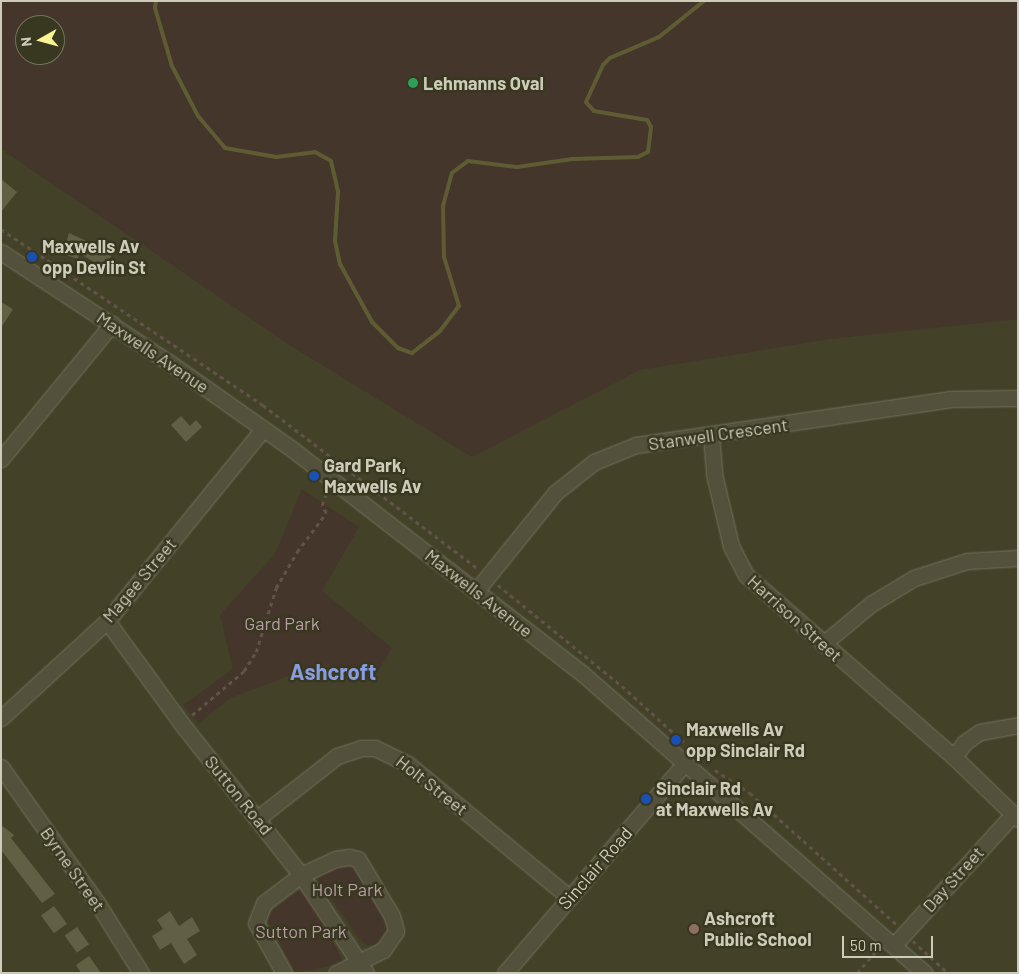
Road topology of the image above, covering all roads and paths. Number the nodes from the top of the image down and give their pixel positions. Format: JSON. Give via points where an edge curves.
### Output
{"nodes":[{"id":1,"x":1,"y":252,"type":"edge"},
{"id":2,"x":112,"y":324,"type":"junction"},
{"id":3,"x":1018,"y":398,"type":"edge"},
{"id":4,"x":263,"y":429,"type":"junction"},
{"id":5,"x":712,"y":436,"type":"junction"},
{"id":6,"x":1,"y":459,"type":"edge"},
{"id":7,"x":326,"y":494,"type":"dead end"},
{"id":8,"x":1018,"y":558,"type":"edge"},
{"id":9,"x":476,"y":591,"type":"junction"},
{"id":10,"x":107,"y":621,"type":"junction"},
{"id":11,"x":823,"y":644,"type":"junction"},
{"id":12,"x":1,"y":718,"type":"edge"},
{"id":13,"x":181,"y":723,"type":"junction"},
{"id":14,"x":1018,"y":725,"type":"edge"},
{"id":15,"x":954,"y":757,"type":"junction"},
{"id":16,"x":685,"y":763,"type":"junction"},
{"id":17,"x":1,"y":767,"type":"edge"},
{"id":18,"x":1015,"y":816,"type":"edge"},
{"id":19,"x":258,"y":818,"type":"junction"},
{"id":20,"x":301,"y":875,"type":"junction"},
{"id":21,"x":570,"y":898,"type":"junction"},
{"id":22,"x":894,"y":944,"type":"junction"},
{"id":23,"x":877,"y":950,"type":"dead end"},
{"id":24,"x":364,"y":968,"type":"edge"},
{"id":25,"x":141,"y":973,"type":"edge"},
{"id":26,"x":284,"y":973,"type":"edge"},
{"id":27,"x":336,"y":973,"type":"edge"},
{"id":28,"x":505,"y":973,"type":"edge"},
{"id":29,"x":857,"y":973,"type":"edge"},
{"id":30,"x":925,"y":973,"type":"edge"}],
"edges":[{"from":1,"to":2,"type":"street","name":"Maxwells Avenue"},
{"from":2,"to":4,"type":"street","name":"Maxwells Avenue"},
{"from":2,"to":6,"type":"street"},
{"from":3,"to":5,"type":"street","name":"Stanwell Crescent","via":[[950,399]]},
{"from":4,"to":9,"type":"street","name":"Maxwells Avenue"},
{"from":4,"to":10,"type":"street","name":"Magee Street"},
{"from":5,"to":9,"type":"street","name":"Stanwell Crescent","via":[[636,445],[594,462],[555,493]]},
{"from":5,"to":11,"type":"street","name":"Harrison Street","via":[[714,474],[729,537],[746,575]]},
{"from":7,"to":13,"type":"path","via":[[322,505],[326,513],[276,588],[256,652],[244,671]]},
{"from":8,"to":11,"type":"street","via":[[968,561],[914,578],[871,604]]},
{"from":9,"to":16,"type":"street","name":"Maxwells Avenue","via":[[583,674]]},
{"from":10,"to":12,"type":"street","name":"Magee Street"},
{"from":10,"to":13,"type":"street","name":"Sutton Road"},
{"from":11,"to":15,"type":"street","name":"Harrison Street"},
{"from":13,"to":19,"type":"street","name":"Sutton Road"},
{"from":14,"to":15,"type":"street","via":[[980,732],[964,743]]},
{"from":15,"to":18,"type":"street","name":"Harrison Street"},
{"from":16,"to":21,"type":"street","name":"Sinclair Road"},
{"from":16,"to":22,"type":"street","name":"Maxwells Avenue"},
{"from":17,"to":25,"type":"street","name":"Byrne Street","via":[[96,901]]},
{"from":18,"to":22,"type":"street","name":"Day Street"},
{"from":19,"to":20,"type":"street","name":"Sutton Road"},
{"from":19,"to":21,"type":"street","name":"Holt Street","via":[[337,756],[361,748],[375,748],[408,764]]},
{"from":20,"to":24,"type":"street","name":"Sutton Road"},
{"from":20,"to":24,"type":"street","via":[[336,859],[358,859],[392,916],[396,931],[388,945]]},
{"from":20,"to":26,"type":"street","via":[[264,903],[256,923]]},
{"from":21,"to":28,"type":"street","name":"Sinclair Road"},
{"from":22,"to":30,"type":"street","name":"Maxwells Avenue"},
{"from":23,"to":29,"type":"path"},
{"from":24,"to":27,"type":"street"}]}
